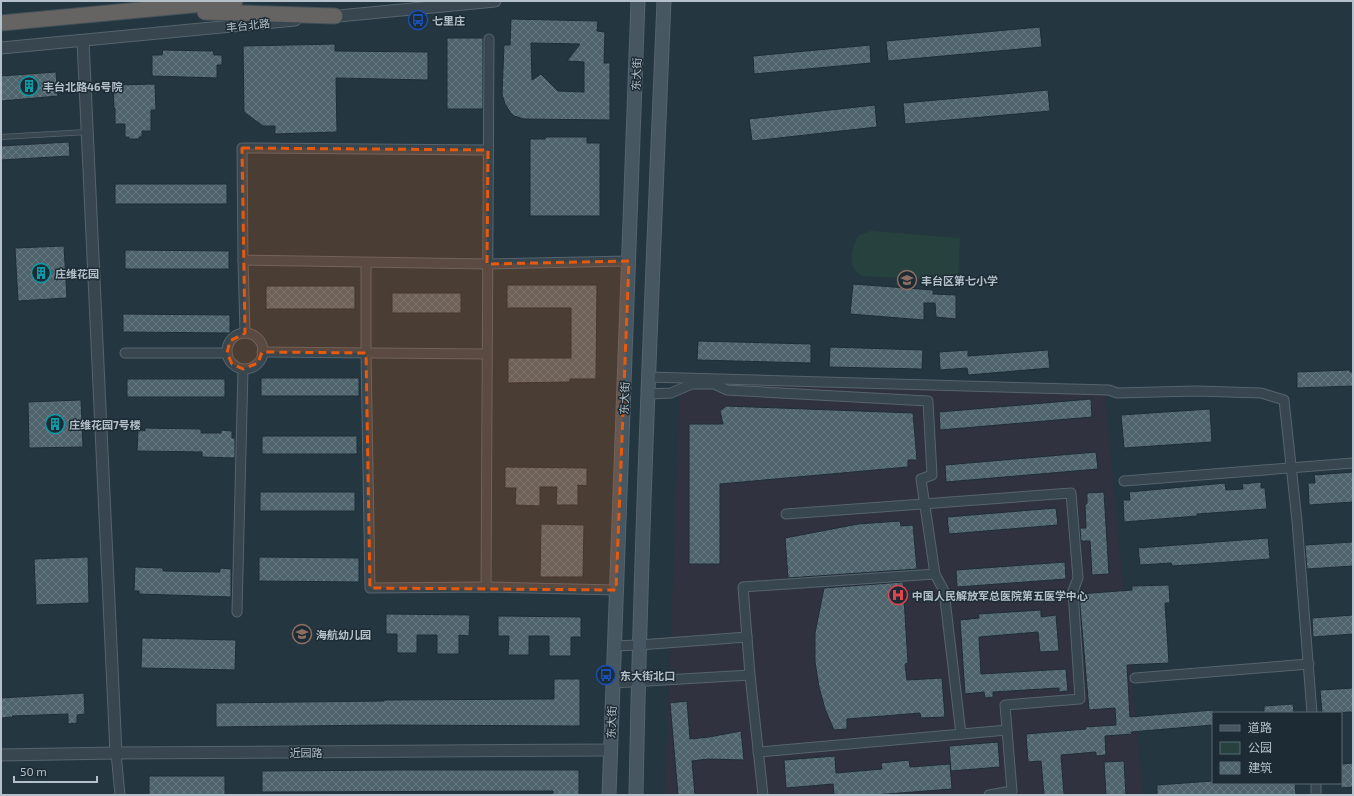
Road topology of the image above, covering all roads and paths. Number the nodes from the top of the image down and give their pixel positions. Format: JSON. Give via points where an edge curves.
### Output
{"nodes":[{"id":1,"x":235,"y":1,"type":"edge"},
{"id":2,"x":495,"y":1,"type":"edge"},
{"id":3,"x":638,"y":1,"type":"edge"},
{"id":4,"x":664,"y":1,"type":"edge"},
{"id":5,"x":142,"y":10,"type":"junction"},
{"id":6,"x":335,"y":16,"type":"junction"},
{"id":7,"x":1,"y":23,"type":"edge"},
{"id":8,"x":489,"y":39,"type":"dead end"},
{"id":9,"x":83,"y":41,"type":"junction"},
{"id":10,"x":1,"y":48,"type":"edge"},
{"id":11,"x":88,"y":132,"type":"junction"},
{"id":12,"x":1,"y":137,"type":"edge"},
{"id":13,"x":488,"y":150,"type":"junction"},
{"id":14,"x":243,"y":260,"type":"junction"},
{"id":15,"x":629,"y":261,"type":"junction"},
{"id":16,"x":366,"y":263,"type":"junction"},
{"id":17,"x":487,"y":264,"type":"junction"},
{"id":18,"x":245,"y":333,"type":"junction"},
{"id":19,"x":262,"y":352,"type":"junction"},
{"id":20,"x":125,"y":353,"type":"dead end"},
{"id":21,"x":227,"y":353,"type":"junction"},
{"id":22,"x":366,"y":354,"type":"junction"},
{"id":23,"x":487,"y":354,"type":"junction"},
{"id":24,"x":243,"y":369,"type":"junction"},
{"id":25,"x":648,"y":376,"type":"junction"},
{"id":26,"x":648,"y":394,"type":"junction"},
{"id":27,"x":1353,"y":463,"type":"edge"},
{"id":28,"x":1291,"y":468,"type":"junction"},
{"id":29,"x":1124,"y":481,"type":"dead end"},
{"id":30,"x":925,"y":505,"type":"junction"},
{"id":31,"x":786,"y":514,"type":"dead end"},
{"id":32,"x":935,"y":574,"type":"junction"},
{"id":33,"x":486,"y":587,"type":"junction"},
{"id":34,"x":616,"y":590,"type":"junction"},
{"id":35,"x":237,"y":612,"type":"dead end"},
{"id":36,"x":747,"y":637,"type":"junction"},
{"id":37,"x":639,"y":645,"type":"junction"},
{"id":38,"x":614,"y":646,"type":"junction"},
{"id":39,"x":1309,"y":664,"type":"junction"},
{"id":40,"x":750,"y":675,"type":"junction"},
{"id":41,"x":1135,"y":678,"type":"dead end"},
{"id":42,"x":638,"y":682,"type":"junction"},
{"id":43,"x":613,"y":683,"type":"junction"},
{"id":44,"x":1312,"y":712,"type":"edge"},
{"id":45,"x":1007,"y":730,"type":"junction"},
{"id":46,"x":961,"y":734,"type":"junction"},
{"id":47,"x":610,"y":750,"type":"junction"},
{"id":48,"x":758,"y":752,"type":"junction"},
{"id":49,"x":116,"y":753,"type":"junction"},
{"id":50,"x":1,"y":755,"type":"edge"},
{"id":51,"x":1316,"y":784,"type":"edge"},
{"id":52,"x":120,"y":795,"type":"edge"},
{"id":53,"x":609,"y":795,"type":"edge"},
{"id":54,"x":636,"y":795,"type":"edge"},
{"id":55,"x":763,"y":795,"type":"edge"},
{"id":56,"x":989,"y":795,"type":"edge"},
{"id":57,"x":1316,"y":795,"type":"edge"}],
"edges":[{"from":1,"to":5,"type":"highway"},
{"from":2,"to":6,"type":"street","name":"丰台北路"},
{"from":3,"to":15,"type":"main road","name":"东大街"},
{"from":4,"to":25,"type":"main road"},
{"from":5,"to":6,"type":"highway"},
{"from":5,"to":7,"type":"highway"},
{"from":6,"to":9,"type":"street","name":"丰台北路"},
{"from":8,"to":13,"type":"street"},
{"from":9,"to":10,"type":"street","name":"丰台北路"},
{"from":9,"to":11,"type":"street"},
{"from":11,"to":12,"type":"lane"},
{"from":11,"to":49,"type":"street"},
{"from":13,"to":14,"type":"street","via":[[242,148]]},
{"from":13,"to":17,"type":"street"},
{"from":14,"to":16,"type":"street"},
{"from":14,"to":18,"type":"street"},
{"from":15,"to":17,"type":"street"},
{"from":15,"to":34,"type":"main road","name":"东大街"},
{"from":16,"to":17,"type":"street"},
{"from":16,"to":22,"type":"street"},
{"from":17,"to":23,"type":"street"},
{"from":18,"to":19,"type":"street","via":[[260,341]]},
{"from":18,"to":21,"type":"street","via":[[230,341]]},
{"from":19,"to":22,"type":"street"},
{"from":19,"to":24,"type":"street","via":[[258,362]]},
{"from":20,"to":21,"type":"street"},
{"from":21,"to":24,"type":"street","via":[[232,364]]},
{"from":22,"to":23,"type":"street"},
{"from":22,"to":33,"type":"street","via":[[370,588]]},
{"from":23,"to":33,"type":"street"},
{"from":24,"to":35,"type":"street"},
{"from":25,"to":26,"type":"main road"},
{"from":25,"to":28,"type":"street","via":[[1109,390],[1117,393],[1261,393],[1284,400]]},
{"from":26,"to":30,"type":"street","via":[[671,393],[692,384],[714,384],[727,390],[928,401],[932,475],[921,479]]},
{"from":26,"to":37,"type":"main road"},
{"from":27,"to":28,"type":"street"},
{"from":28,"to":29,"type":"street"},
{"from":28,"to":39,"type":"street"},
{"from":30,"to":31,"type":"street"},
{"from":30,"to":32,"type":"street"},
{"from":30,"to":45,"type":"street","via":[[1071,493],[1078,578],[1072,591],[1080,699],[1005,705]]},
{"from":32,"to":36,"type":"street","via":[[743,587]]},
{"from":32,"to":46,"type":"street","via":[[944,591]]},
{"from":33,"to":34,"type":"street"},
{"from":34,"to":38,"type":"main road","name":"东大街"},
{"from":36,"to":37,"type":"street"},
{"from":36,"to":40,"type":"street"},
{"from":37,"to":38,"type":"street"},
{"from":37,"to":42,"type":"main road"},
{"from":38,"to":43,"type":"main road","name":"东大街"},
{"from":39,"to":41,"type":"street"},
{"from":39,"to":44,"type":"street"},
{"from":40,"to":42,"type":"street"},
{"from":40,"to":48,"type":"street"},
{"from":42,"to":43,"type":"street"},
{"from":42,"to":54,"type":"main road"},
{"from":43,"to":47,"type":"main road","name":"东大街"},
{"from":45,"to":46,"type":"street"},
{"from":45,"to":56,"type":"street","via":[[1012,791]]},
{"from":46,"to":48,"type":"street"},
{"from":47,"to":49,"type":"street","name":"近园路"},
{"from":47,"to":53,"type":"main road","name":"东大街"},
{"from":48,"to":55,"type":"street"},
{"from":49,"to":50,"type":"street","name":"近园路"},
{"from":49,"to":52,"type":"street"},
{"from":51,"to":57,"type":"street"}]}
